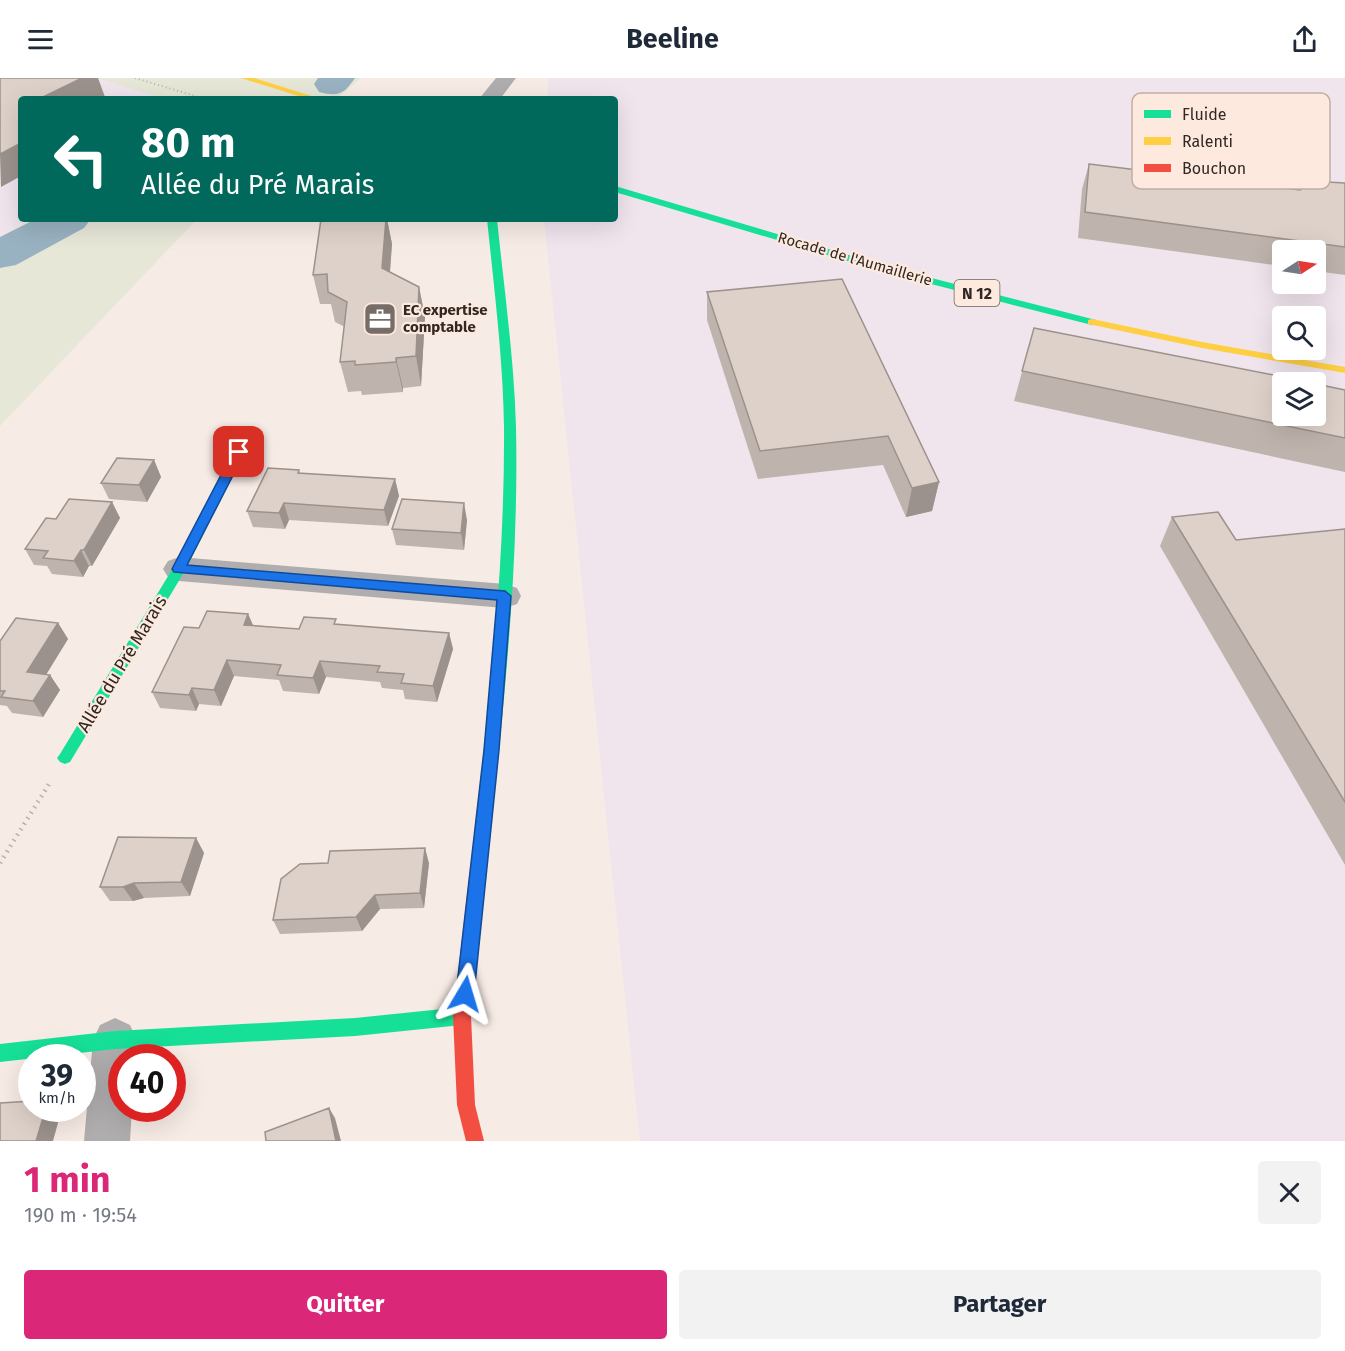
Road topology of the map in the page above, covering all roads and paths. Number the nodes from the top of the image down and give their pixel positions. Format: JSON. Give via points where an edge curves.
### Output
{"nodes":[{"id":1,"x":135,"y":78,"type":"edge"},
{"id":2,"x":245,"y":78,"type":"edge"},
{"id":3,"x":506,"y":78,"type":"edge"},
{"id":4,"x":195,"y":96,"type":"edge"},
{"id":5,"x":306,"y":96,"type":"edge"},
{"id":6,"x":491,"y":96,"type":"edge"},
{"id":7,"x":618,"y":190,"type":"edge"},
{"id":8,"x":492,"y":222,"type":"edge"},
{"id":9,"x":1345,"y":370,"type":"edge"},
{"id":10,"x":249,"y":432,"type":"dead end"},
{"id":11,"x":179,"y":569,"type":"junction"},
{"id":12,"x":505,"y":596,"type":"junction"},
{"id":13,"x":65,"y":758,"type":"joint"},
{"id":14,"x":0,"y":863,"type":"edge"},
{"id":15,"x":462,"y":1016,"type":"junction"},
{"id":16,"x":115,"y":1040,"type":"junction"},
{"id":17,"x":0,"y":1053,"type":"edge"},
{"id":18,"x":107,"y":1141,"type":"edge"},
{"id":19,"x":475,"y":1141,"type":"edge"}],
"edges":[{"from":1,"to":4,"type":"path"},
{"from":2,"to":5,"type":"street"},
{"from":3,"to":6,"type":"street"},
{"from":7,"to":9,"type":"street","name":"Rocade de l'Aumaillerie","number":"N 12","via":[[1059,315]]},
{"from":8,"to":12,"type":"street","via":[[506,350],[510,453]]},
{"from":10,"to":11,"type":"street","name":"Allée du Pré Marais"},
{"from":11,"to":12,"type":"street"},
{"from":11,"to":13,"type":"street","name":"Allée du Pré Marais"},
{"from":12,"to":15,"type":"street"},
{"from":13,"to":14,"type":"path"},
{"from":15,"to":16,"type":"street","via":[[355,1027]]},
{"from":15,"to":19,"type":"street","via":[[466,1106]]},
{"from":16,"to":17,"type":"street"},
{"from":16,"to":18,"type":"street"}]}
